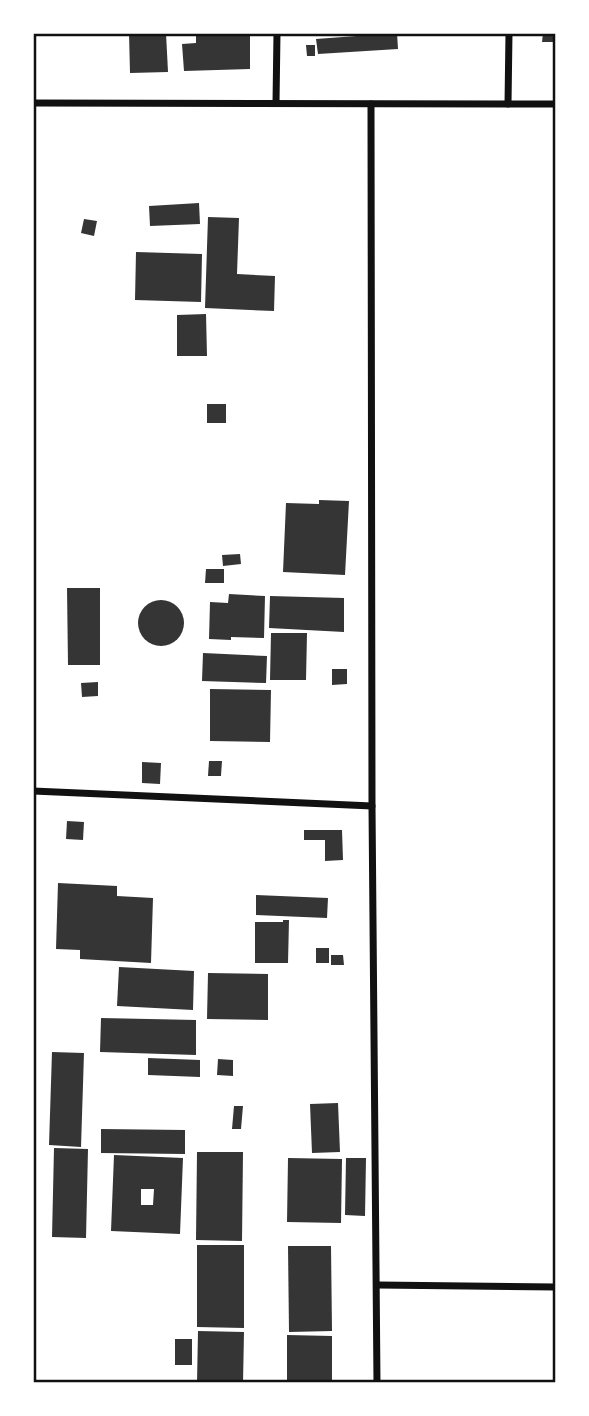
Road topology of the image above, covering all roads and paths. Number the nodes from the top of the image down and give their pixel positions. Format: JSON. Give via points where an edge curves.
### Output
{"nodes":[{"id":1,"x":277,"y":33,"type":"edge"},
{"id":2,"x":509,"y":33,"type":"edge"},
{"id":3,"x":33,"y":103,"type":"edge"},
{"id":4,"x":276,"y":103,"type":"junction"},
{"id":5,"x":371,"y":104,"type":"junction"},
{"id":6,"x":508,"y":104,"type":"junction"},
{"id":7,"x":556,"y":104,"type":"edge"},
{"id":8,"x":33,"y":790,"type":"edge"},
{"id":9,"x":372,"y":806,"type":"junction"},
{"id":10,"x":378,"y":1285,"type":"junction"},
{"id":11,"x":556,"y":1287,"type":"edge"},
{"id":12,"x":377,"y":1383,"type":"edge"}],
"edges":[{"from":1,"to":4,"type":"street"},
{"from":2,"to":6,"type":"street"},
{"from":3,"to":4,"type":"street"},
{"from":4,"to":5,"type":"street"},
{"from":5,"to":6,"type":"street"},
{"from":5,"to":9,"type":"street"},
{"from":6,"to":7,"type":"street"},
{"from":8,"to":9,"type":"street"},
{"from":9,"to":10,"type":"street"},
{"from":10,"to":11,"type":"street"},
{"from":10,"to":12,"type":"street"}]}
